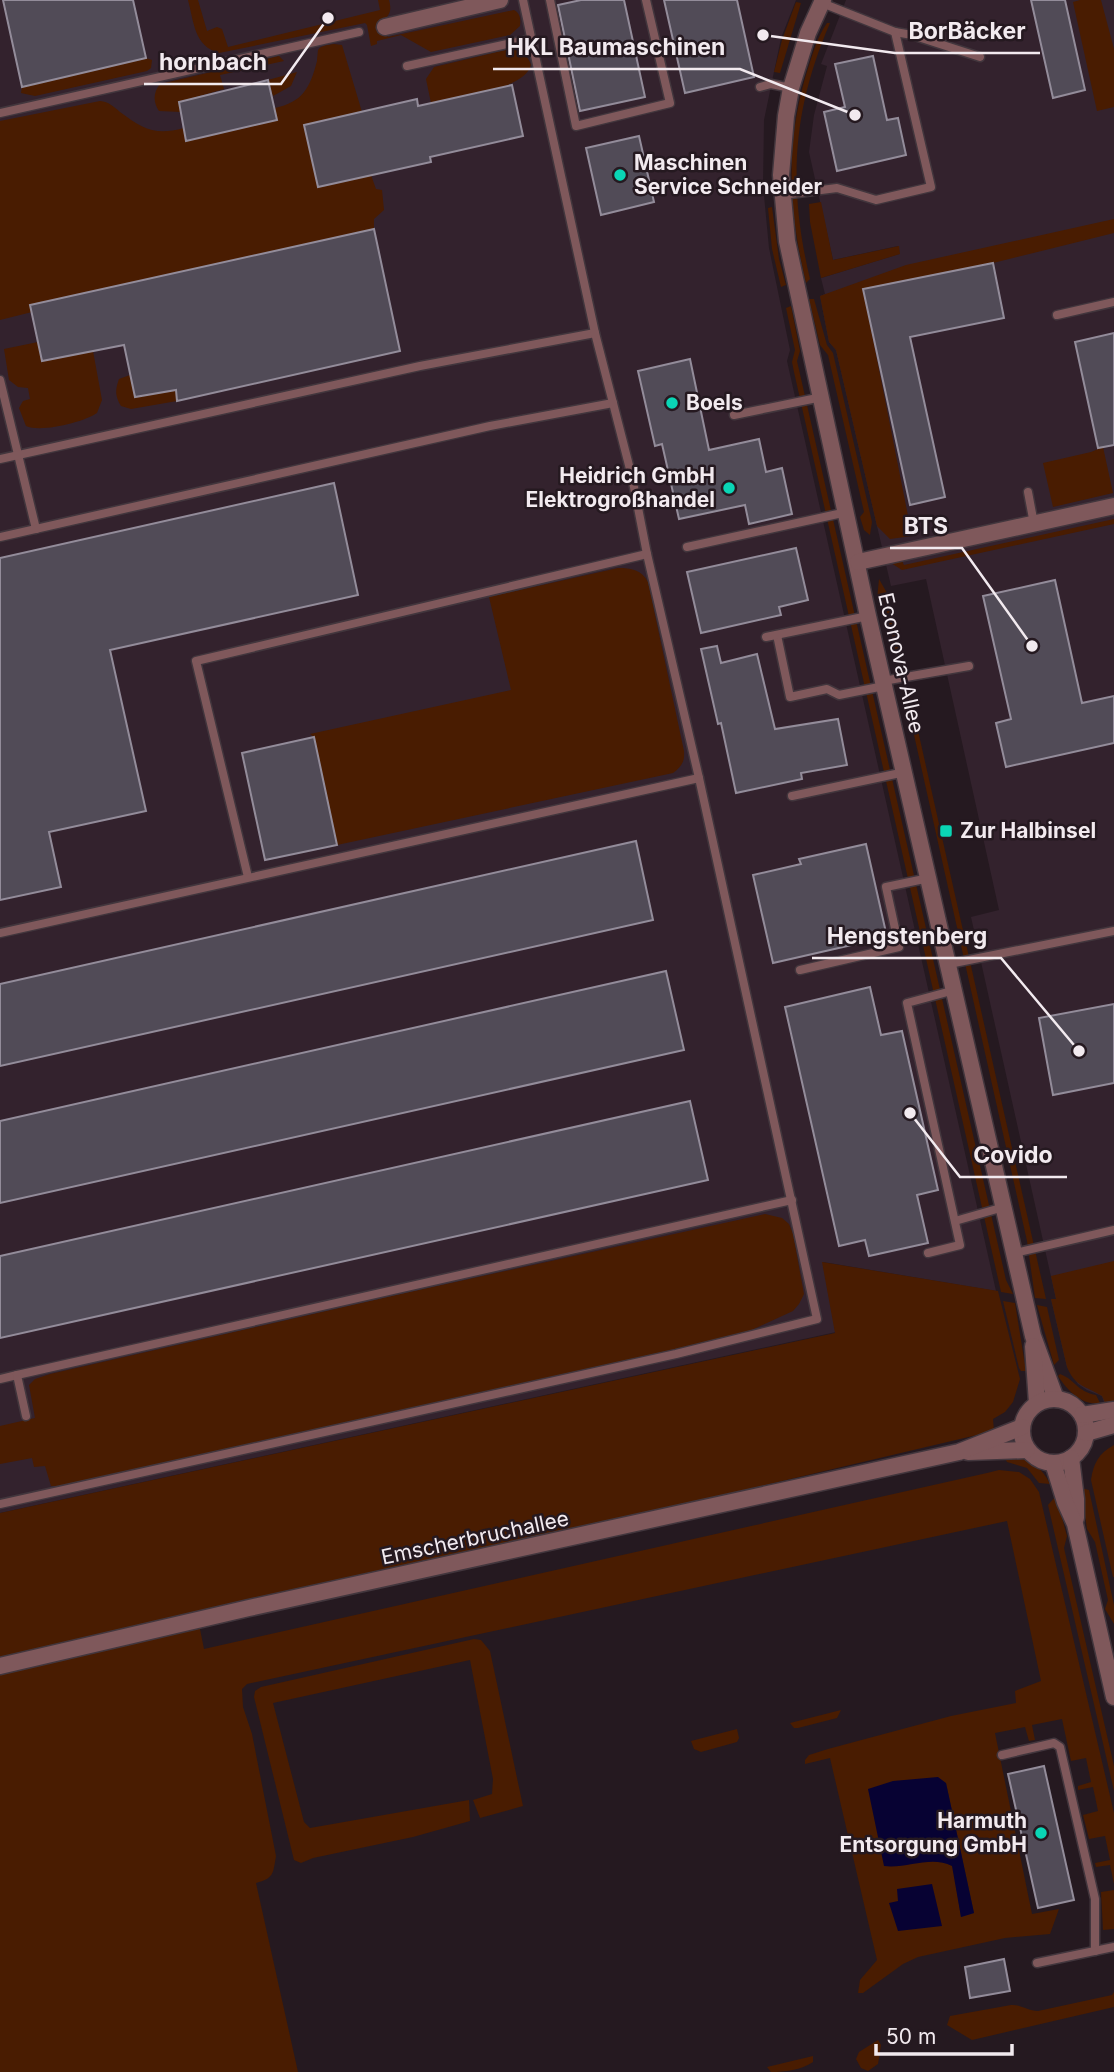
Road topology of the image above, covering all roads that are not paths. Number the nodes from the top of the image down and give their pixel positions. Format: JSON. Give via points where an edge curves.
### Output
{"nodes":[{"id":1,"x":500,"y":0,"type":"edge"},
{"id":2,"x":523,"y":0,"type":"edge"},
{"id":3,"x":550,"y":0,"type":"edge"},
{"id":4,"x":646,"y":0,"type":"edge"},
{"id":5,"x":823,"y":2,"type":"edge"},
{"id":6,"x":385,"y":27,"type":"dead end"},
{"id":7,"x":359,"y":32,"type":"dead end"},
{"id":8,"x":895,"y":32,"type":"junction"},
{"id":9,"x":530,"y":38,"type":"junction"},
{"id":10,"x":980,"y":57,"type":"dead end"},
{"id":11,"x":407,"y":66,"type":"dead end"},
{"id":12,"x":760,"y":87,"type":"dead end"},
{"id":13,"x":791,"y":88,"type":"junction"},
{"id":14,"x":0,"y":113,"type":"edge"},
{"id":15,"x":782,"y":195,"type":"junction"},
{"id":16,"x":1114,"y":302,"type":"edge"},
{"id":17,"x":1057,"y":315,"type":"dead end"},
{"id":18,"x":595,"y":333,"type":"junction"},
{"id":19,"x":0,"y":380,"type":"edge"},
{"id":20,"x":822,"y":397,"type":"junction"},
{"id":21,"x":613,"y":402,"type":"junction"},
{"id":22,"x":734,"y":415,"type":"dead end"},
{"id":23,"x":19,"y":455,"type":"junction"},
{"id":24,"x":0,"y":459,"type":"edge"},
{"id":25,"x":1028,"y":492,"type":"dead end"},
{"id":26,"x":1114,"y":506,"type":"edge"},
{"id":27,"x":847,"y":512,"type":"junction"},
{"id":28,"x":1034,"y":524,"type":"junction"},
{"id":29,"x":36,"y":529,"type":"junction"},
{"id":30,"x":0,"y":537,"type":"edge"},
{"id":31,"x":687,"y":547,"type":"dead end"},
{"id":32,"x":647,"y":554,"type":"junction"},
{"id":33,"x":858,"y":562,"type":"junction"},
{"id":34,"x":868,"y":616,"type":"junction"},
{"id":35,"x":777,"y":635,"type":"junction"},
{"id":36,"x":766,"y":638,"type":"dead end"},
{"id":37,"x":969,"y":666,"type":"dead end"},
{"id":38,"x":884,"y":683,"type":"junction"},
{"id":39,"x":905,"y":772,"type":"junction"},
{"id":40,"x":699,"y":778,"type":"junction"},
{"id":41,"x":792,"y":796,"type":"dead end"},
{"id":42,"x":248,"y":877,"type":"junction"},
{"id":43,"x":929,"y":878,"type":"junction"},
{"id":44,"x":1114,"y":931,"type":"edge"},
{"id":45,"x":0,"y":933,"type":"edge"},
{"id":46,"x":949,"y":964,"type":"junction"},
{"id":47,"x":800,"y":970,"type":"dead end"},
{"id":48,"x":955,"y":990,"type":"junction"},
{"id":49,"x":792,"y":1200,"type":"junction"},
{"id":50,"x":1004,"y":1207,"type":"junction"},
{"id":51,"x":955,"y":1221,"type":"junction"},
{"id":52,"x":1114,"y":1230,"type":"edge"},
{"id":53,"x":928,"y":1253,"type":"dead end"},
{"id":54,"x":1015,"y":1253,"type":"junction"},
{"id":55,"x":1033,"y":1336,"type":"junction"},
{"id":56,"x":17,"y":1375,"type":"junction"},
{"id":57,"x":0,"y":1379,"type":"edge"},
{"id":58,"x":1056,"y":1399,"type":"junction"},
{"id":59,"x":1037,"y":1403,"type":"junction"},
{"id":60,"x":1114,"y":1410,"type":"edge"},
{"id":61,"x":1082,"y":1415,"type":"junction"},
{"id":62,"x":26,"y":1416,"type":"dead end"},
{"id":63,"x":1114,"y":1425,"type":"edge"},
{"id":64,"x":1022,"y":1427,"type":"junction"},
{"id":65,"x":1086,"y":1433,"type":"junction"},
{"id":66,"x":1027,"y":1450,"type":"junction"},
{"id":67,"x":959,"y":1452,"type":"junction"},
{"id":68,"x":1071,"y":1458,"type":"junction"},
{"id":69,"x":1053,"y":1463,"type":"junction"},
{"id":70,"x":0,"y":1504,"type":"edge"},
{"id":71,"x":1075,"y":1524,"type":"junction"},
{"id":72,"x":0,"y":1666,"type":"edge"},
{"id":73,"x":1114,"y":1697,"type":"edge"},
{"id":74,"x":1002,"y":1755,"type":"dead end"},
{"id":75,"x":1114,"y":1947,"type":"edge"},
{"id":76,"x":1095,"y":1951,"type":"junction"},
{"id":77,"x":1037,"y":1963,"type":"dead end"}],
"edges":[{"from":1,"to":6,"type":"street"},
{"from":2,"to":9,"type":"lane"},
{"from":3,"to":4,"type":"lane","via":[[576,126],[670,103]]},
{"from":5,"to":8,"type":"lane"},
{"from":5,"to":13,"type":"street","name":"Econova-Allee"},
{"from":7,"to":14,"type":"lane"},
{"from":8,"to":10,"type":"lane"},
{"from":8,"to":15,"type":"lane","via":[[931,187],[876,200],[838,188]]},
{"from":9,"to":11,"type":"lane"},
{"from":9,"to":18,"type":"lane"},
{"from":12,"to":13,"type":"lane"},
{"from":13,"to":15,"type":"street","name":"Econova-Allee"},
{"from":15,"to":20,"type":"street","name":"Econova-Allee","via":[[787,241]]},
{"from":16,"to":17,"type":"lane"},
{"from":18,"to":21,"type":"lane"},
{"from":18,"to":23,"type":"lane","via":[[420,366]]},
{"from":19,"to":23,"type":"lane"},
{"from":20,"to":22,"type":"lane"},
{"from":20,"to":27,"type":"street","name":"Econova-Allee"},
{"from":21,"to":29,"type":"lane"},
{"from":21,"to":32,"type":"lane"},
{"from":23,"to":24,"type":"lane"},
{"from":23,"to":29,"type":"lane"},
{"from":25,"to":28,"type":"lane"},
{"from":26,"to":28,"type":"street"},
{"from":27,"to":31,"type":"lane"},
{"from":27,"to":33,"type":"street","name":"Econova-Allee"},
{"from":28,"to":33,"type":"street"},
{"from":29,"to":30,"type":"lane"},
{"from":32,"to":40,"type":"lane"},
{"from":32,"to":42,"type":"lane","via":[[196,661]]},
{"from":33,"to":34,"type":"street","name":"Econova-Allee"},
{"from":34,"to":35,"type":"lane"},
{"from":34,"to":38,"type":"street","name":"Econova-Allee"},
{"from":35,"to":36,"type":"lane"},
{"from":35,"to":38,"type":"lane","via":[[790,697],[827,689],[839,695]]},
{"from":37,"to":38,"type":"lane"},
{"from":38,"to":39,"type":"street","name":"Econova-Allee"},
{"from":39,"to":41,"type":"lane"},
{"from":39,"to":43,"type":"street","name":"Econova-Allee"},
{"from":40,"to":42,"type":"lane"},
{"from":40,"to":49,"type":"lane"},
{"from":42,"to":45,"type":"lane"},
{"from":43,"to":46,"type":"street","name":"Econova-Allee"},
{"from":43,"to":47,"type":"lane","via":[[886,887],[899,947]]},
{"from":44,"to":46,"type":"lane"},
{"from":46,"to":48,"type":"street","name":"Econova-Allee"},
{"from":48,"to":50,"type":"street","name":"Econova-Allee"},
{"from":48,"to":51,"type":"lane","via":[[907,1003]]},
{"from":49,"to":56,"type":"lane"},
{"from":49,"to":70,"type":"lane","via":[[817,1319]]},
{"from":50,"to":51,"type":"lane"},
{"from":50,"to":54,"type":"street","name":"Econova-Allee"},
{"from":51,"to":53,"type":"lane","via":[[960,1245]]},
{"from":52,"to":54,"type":"lane"},
{"from":54,"to":55,"type":"street","name":"Econova-Allee"},
{"from":55,"to":58,"type":"street","name":"Econova-Allee"},
{"from":55,"to":59,"type":"street","name":"Econova-Allee"},
{"from":56,"to":57,"type":"lane"},
{"from":56,"to":62,"type":"lane"},
{"from":58,"to":59,"type":"street"},
{"from":58,"to":61,"type":"street"},
{"from":59,"to":64,"type":"street"},
{"from":60,"to":61,"type":"street"},
{"from":61,"to":65,"type":"street"},
{"from":63,"to":65,"type":"street"},
{"from":64,"to":66,"type":"street"},
{"from":64,"to":67,"type":"street","name":"Emscherbruchallee"},
{"from":65,"to":68,"type":"street"},
{"from":66,"to":67,"type":"street","name":"Emscherbruchallee"},
{"from":66,"to":69,"type":"street"},
{"from":67,"to":72,"type":"street","name":"Emscherbruchallee"},
{"from":68,"to":69,"type":"street"},
{"from":68,"to":71,"type":"street"},
{"from":69,"to":71,"type":"street"},
{"from":71,"to":73,"type":"street"},
{"from":74,"to":76,"type":"lane","via":[[1054,1743],[1060,1747],[1096,1899]]},
{"from":75,"to":76,"type":"lane"},
{"from":76,"to":77,"type":"lane"}]}
